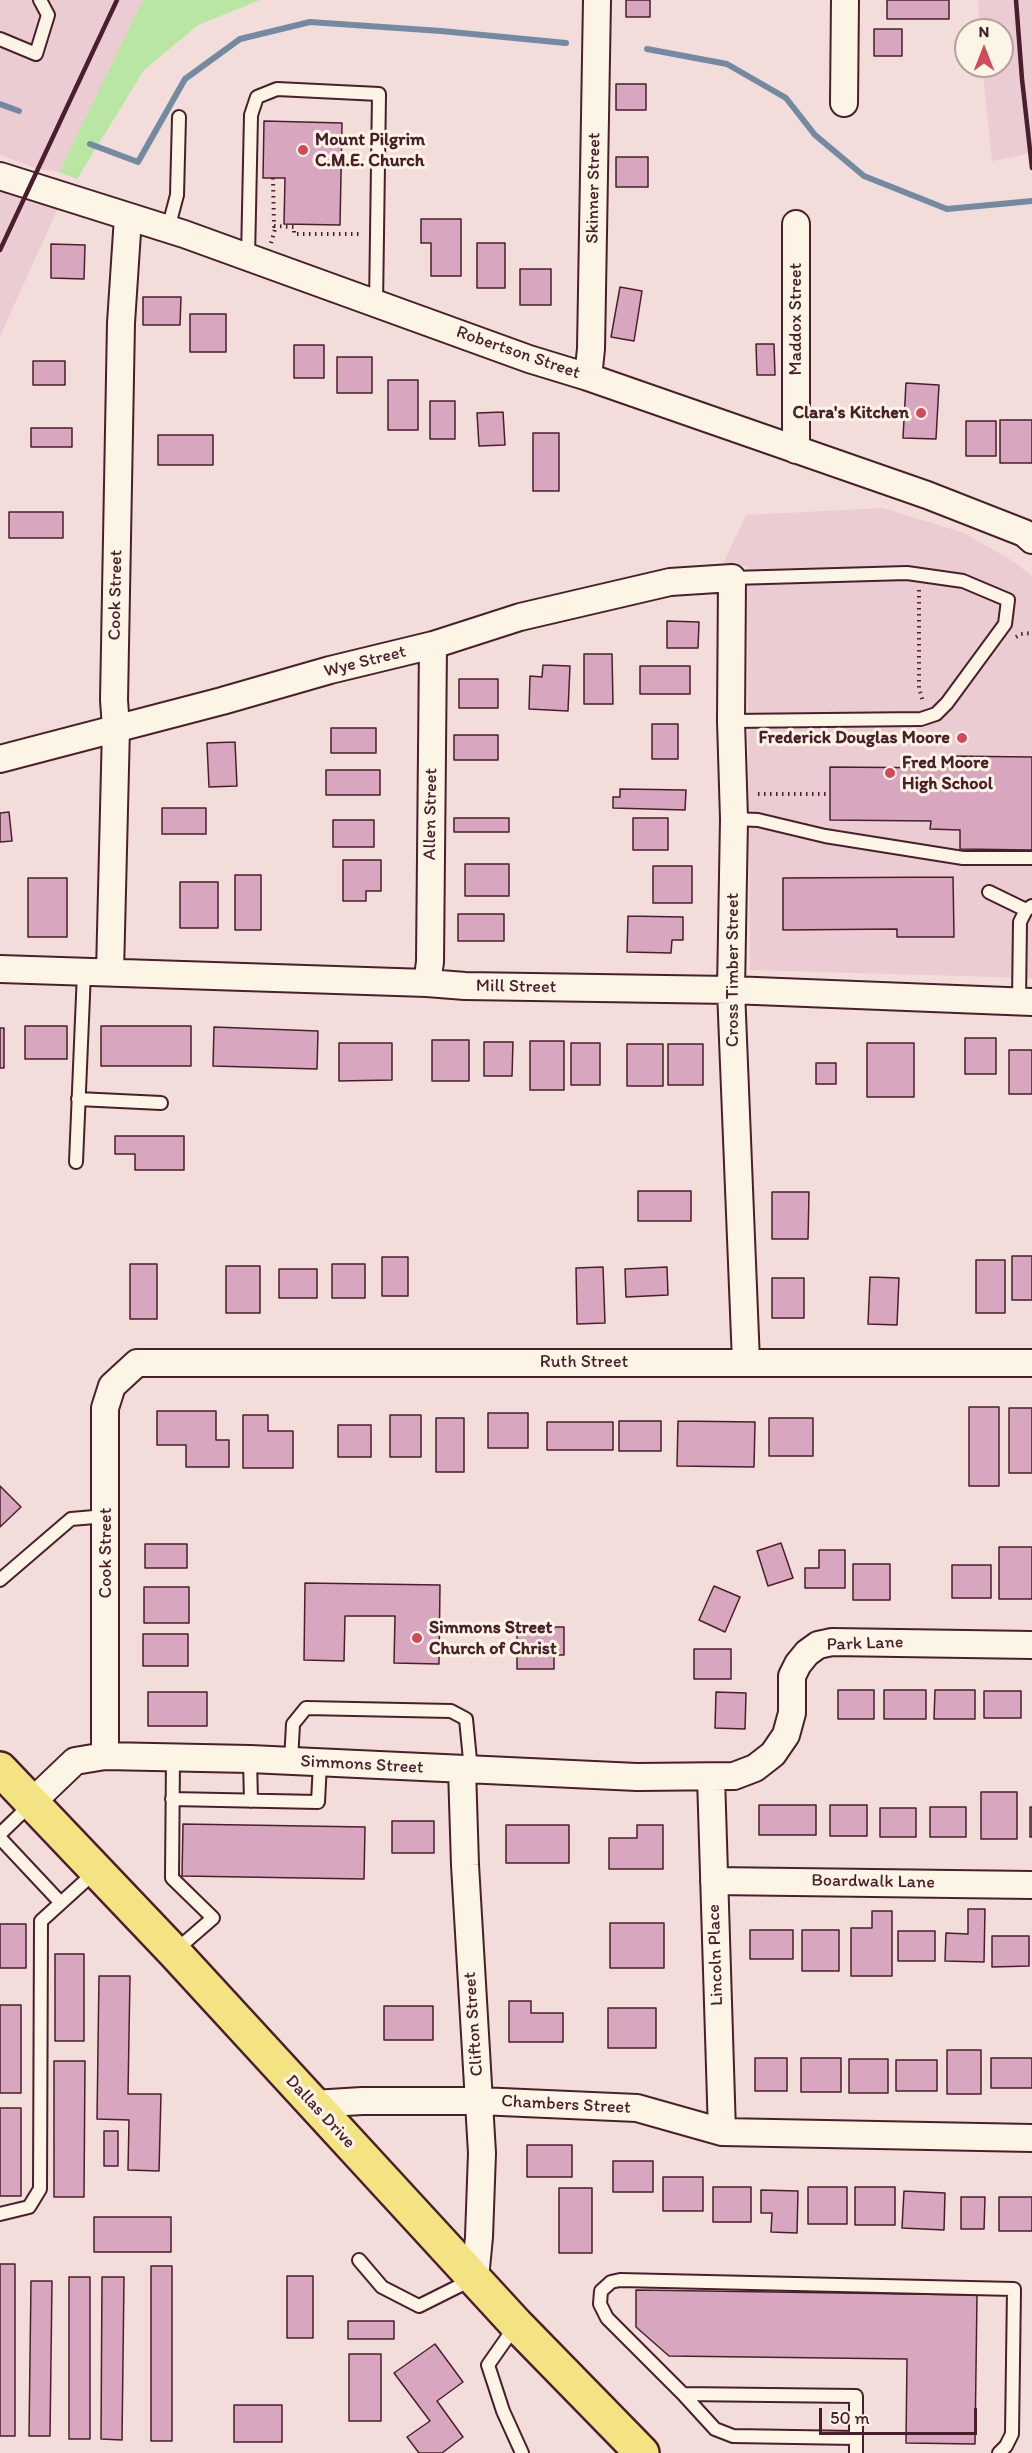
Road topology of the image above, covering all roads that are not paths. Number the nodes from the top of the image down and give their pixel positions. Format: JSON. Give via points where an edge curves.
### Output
{"nodes":[{"id":1,"x":40,"y":0,"type":"edge"},
{"id":2,"x":597,"y":0,"type":"edge"},
{"id":3,"x":845,"y":0,"type":"edge"},
{"id":4,"x":0,"y":39,"type":"edge"},
{"id":5,"x":844,"y":103,"type":"dead end"},
{"id":6,"x":179,"y":117,"type":"dead end"},
{"id":7,"x":0,"y":176,"type":"edge"},
{"id":8,"x":128,"y":217,"type":"junction"},
{"id":9,"x":796,"y":224,"type":"dead end"},
{"id":10,"x":168,"y":229,"type":"junction"},
{"id":11,"x":248,"y":258,"type":"junction"},
{"id":12,"x":376,"y":305,"type":"junction"},
{"id":13,"x":588,"y":377,"type":"junction"},
{"id":14,"x":796,"y":450,"type":"junction"},
{"id":15,"x":1032,"y":540,"type":"edge"},
{"id":16,"x":732,"y":578,"type":"junction"},
{"id":17,"x":433,"y":645,"type":"junction"},
{"id":18,"x":731,"y":721,"type":"junction"},
{"id":19,"x":116,"y":729,"type":"junction"},
{"id":20,"x":0,"y":759,"type":"edge"},
{"id":21,"x":734,"y":819,"type":"junction"},
{"id":22,"x":1032,"y":858,"type":"edge"},
{"id":23,"x":989,"y":892,"type":"dead end"},
{"id":24,"x":1029,"y":908,"type":"edge"},
{"id":25,"x":0,"y":969,"type":"edge"},
{"id":26,"x":84,"y":972,"type":"junction"},
{"id":27,"x":111,"y":972,"type":"junction"},
{"id":28,"x":427,"y":983,"type":"junction"},
{"id":29,"x":731,"y":990,"type":"junction"},
{"id":30,"x":1025,"y":1001,"type":"edge"},
{"id":31,"x":78,"y":1099,"type":"junction"},
{"id":32,"x":161,"y":1103,"type":"dead end"},
{"id":33,"x":76,"y":1162,"type":"dead end"},
{"id":34,"x":746,"y":1362,"type":"junction"},
{"id":35,"x":137,"y":1363,"type":"joint"},
{"id":36,"x":1032,"y":1363,"type":"edge"},
{"id":37,"x":106,"y":1516,"type":"junction"},
{"id":38,"x":0,"y":1580,"type":"edge"},
{"id":39,"x":1032,"y":1645,"type":"edge"},
{"id":40,"x":105,"y":1756,"type":"junction"},
{"id":41,"x":173,"y":1757,"type":"junction"},
{"id":42,"x":250,"y":1759,"type":"junction"},
{"id":43,"x":291,"y":1761,"type":"junction"},
{"id":44,"x":320,"y":1763,"type":"junction"},
{"id":45,"x":0,"y":1769,"type":"edge"},
{"id":46,"x":466,"y":1770,"type":"junction"},
{"id":47,"x":711,"y":1777,"type":"junction"},
{"id":48,"x":172,"y":1799,"type":"junction"},
{"id":49,"x":251,"y":1801,"type":"junction"},
{"id":50,"x":32,"y":1803,"type":"junction"},
{"id":51,"x":0,"y":1836,"type":"edge"},
{"id":52,"x":96,"y":1871,"type":"junction"},
{"id":53,"x":714,"y":1881,"type":"junction"},
{"id":54,"x":1032,"y":1885,"type":"edge"},
{"id":55,"x":60,"y":1902,"type":"junction"},
{"id":56,"x":174,"y":1952,"type":"junction"},
{"id":57,"x":479,"y":2101,"type":"junction"},
{"id":58,"x":312,"y":2104,"type":"junction"},
{"id":59,"x":722,"y":2132,"type":"junction"},
{"id":60,"x":1032,"y":2138,"type":"edge"},
{"id":61,"x":0,"y":2214,"type":"edge"},
{"id":62,"x":359,"y":2260,"type":"dead end"},
{"id":63,"x":475,"y":2278,"type":"junction"},
{"id":64,"x":516,"y":2324,"type":"junction"},
{"id":65,"x":682,"y":2394,"type":"junction"},
{"id":66,"x":856,"y":2438,"type":"junction"},
{"id":67,"x":522,"y":2453,"type":"edge"},
{"id":68,"x":642,"y":2453,"type":"edge"},
{"id":69,"x":856,"y":2453,"type":"edge"},
{"id":70,"x":999,"y":2453,"type":"edge"}],
"edges":[{"from":1,"to":4,"type":"lane","via":[[48,15],[36,54]]},
{"from":2,"to":13,"type":"street","name":"Skinner Street"},
{"from":3,"to":5,"type":"street"},
{"from":6,"to":10,"type":"lane","via":[[177,195]]},
{"from":7,"to":8,"type":"street","name":"Robertson Street"},
{"from":8,"to":10,"type":"street","name":"Robertson Street"},
{"from":8,"to":19,"type":"street","name":"Cook Street","via":[[121,335]]},
{"from":9,"to":14,"type":"street","name":"Maddox Street"},
{"from":10,"to":11,"type":"street","name":"Robertson Street"},
{"from":11,"to":12,"type":"street","name":"Robertson Street"},
{"from":11,"to":12,"type":"lane","via":[[251,114],[257,97],[277,89],[379,94]]},
{"from":12,"to":13,"type":"street","name":"Robertson Street"},
{"from":13,"to":14,"type":"street","name":"Robertson Street"},
{"from":14,"to":15,"type":"street","name":"Robertson Street","via":[[927,495],[1024,533]]},
{"from":16,"to":17,"type":"street","name":"Wye Street","via":[[670,582],[520,617]]},
{"from":16,"to":18,"type":"street","name":"Cross Timber Street"},
{"from":16,"to":18,"type":"lane","via":[[907,573],[963,581],[1008,600],[1005,624],[936,714],[921,719]]},
{"from":17,"to":19,"type":"street","name":"Wye Street"},
{"from":17,"to":28,"type":"street","name":"Allen Street"},
{"from":18,"to":21,"type":"street","name":"Cross Timber Street"},
{"from":19,"to":20,"type":"street","name":"Wye Street"},
{"from":19,"to":27,"type":"street","name":"Cook Street"},
{"from":21,"to":22,"type":"lane","via":[[758,820],[825,836],[963,858]]},
{"from":21,"to":29,"type":"street","name":"Cross Timber Street"},
{"from":23,"to":24,"type":"lane"},
{"from":24,"to":30,"type":"lane","via":[[1020,922]]},
{"from":25,"to":26,"type":"street","name":"Mill Street"},
{"from":26,"to":27,"type":"street","name":"Mill Street"},
{"from":26,"to":31,"type":"lane"},
{"from":27,"to":28,"type":"street","name":"Mill Street"},
{"from":28,"to":29,"type":"street","name":"Mill Street"},
{"from":29,"to":30,"type":"street","name":"Mill Street"},
{"from":29,"to":34,"type":"street","name":"Cross Timber Street"},
{"from":31,"to":32,"type":"lane"},
{"from":31,"to":33,"type":"lane"},
{"from":34,"to":35,"type":"street","name":"Ruth Street"},
{"from":34,"to":36,"type":"street","name":"Ruth Street"},
{"from":35,"to":37,"type":"street","name":"Cook Street","via":[[112,1386],[105,1408]]},
{"from":37,"to":38,"type":"lane","via":[[71,1519]]},
{"from":37,"to":40,"type":"street","name":"Cook Street"},
{"from":39,"to":47,"type":"street","name":"Park Lane","via":[[832,1642],[818,1646],[807,1653],[792,1676],[792,1713],[786,1735],[773,1754],[755,1768],[734,1776]]},
{"from":40,"to":41,"type":"street","name":"Simmons Street"},
{"from":40,"to":50,"type":"street","name":"Simmons Street","via":[[75,1761]]},
{"from":41,"to":42,"type":"street","name":"Simmons Street"},
{"from":41,"to":48,"type":"lane"},
{"from":42,"to":43,"type":"street","name":"Simmons Street"},
{"from":42,"to":49,"type":"lane"},
{"from":43,"to":44,"type":"street","name":"Simmons Street"},
{"from":43,"to":46,"type":"lane","via":[[293,1724],[306,1708],[451,1711],[466,1719]]},
{"from":44,"to":46,"type":"street","name":"Simmons Street"},
{"from":44,"to":49,"type":"lane","via":[[318,1802]]},
{"from":45,"to":50,"type":"main road","name":"Dallas Drive"},
{"from":46,"to":47,"type":"street","name":"Simmons Street"},
{"from":46,"to":57,"type":"street","name":"Clifton Street","via":[[465,1876]]},
{"from":47,"to":53,"type":"street","name":"Lincoln Place"},
{"from":48,"to":49,"type":"lane"},
{"from":48,"to":56,"type":"lane","via":[[172,1878],[213,1918]]},
{"from":50,"to":51,"type":"lane"},
{"from":50,"to":52,"type":"main road","name":"Dallas Drive"},
{"from":51,"to":55,"type":"lane"},
{"from":52,"to":55,"type":"lane"},
{"from":52,"to":56,"type":"main road","name":"Dallas Drive"},
{"from":53,"to":54,"type":"street","name":"Boardwalk Lane"},
{"from":53,"to":59,"type":"street","name":"Lincoln Place"},
{"from":55,"to":61,"type":"lane","via":[[41,1921],[40,2189],[29,2207]]},
{"from":56,"to":58,"type":"main road","name":"Dallas Drive"},
{"from":57,"to":58,"type":"street","name":"Chambers Street"},
{"from":57,"to":59,"type":"street","name":"Chambers Street","via":[[638,2108]]},
{"from":57,"to":63,"type":"street","name":"Clifton Street","via":[[482,2153]]},
{"from":58,"to":63,"type":"main road","name":"Dallas Drive"},
{"from":59,"to":60,"type":"street","name":"Chambers Street"},
{"from":62,"to":63,"type":"lane","via":[[382,2287],[419,2306]]},
{"from":63,"to":64,"type":"main road","name":"Dallas Drive"},
{"from":64,"to":67,"type":"lane","via":[[488,2365]]},
{"from":64,"to":68,"type":"main road","name":"Dallas Drive"},
{"from":65,"to":66,"type":"lane","via":[[715,2429],[733,2436]]},
{"from":65,"to":66,"type":"lane","via":[[856,2396]]},
{"from":65,"to":70,"type":"lane","via":[[602,2311],[602,2291],[610,2282],[789,2282],[1014,2289],[1012,2434]]},
{"from":66,"to":69,"type":"lane"}]}
